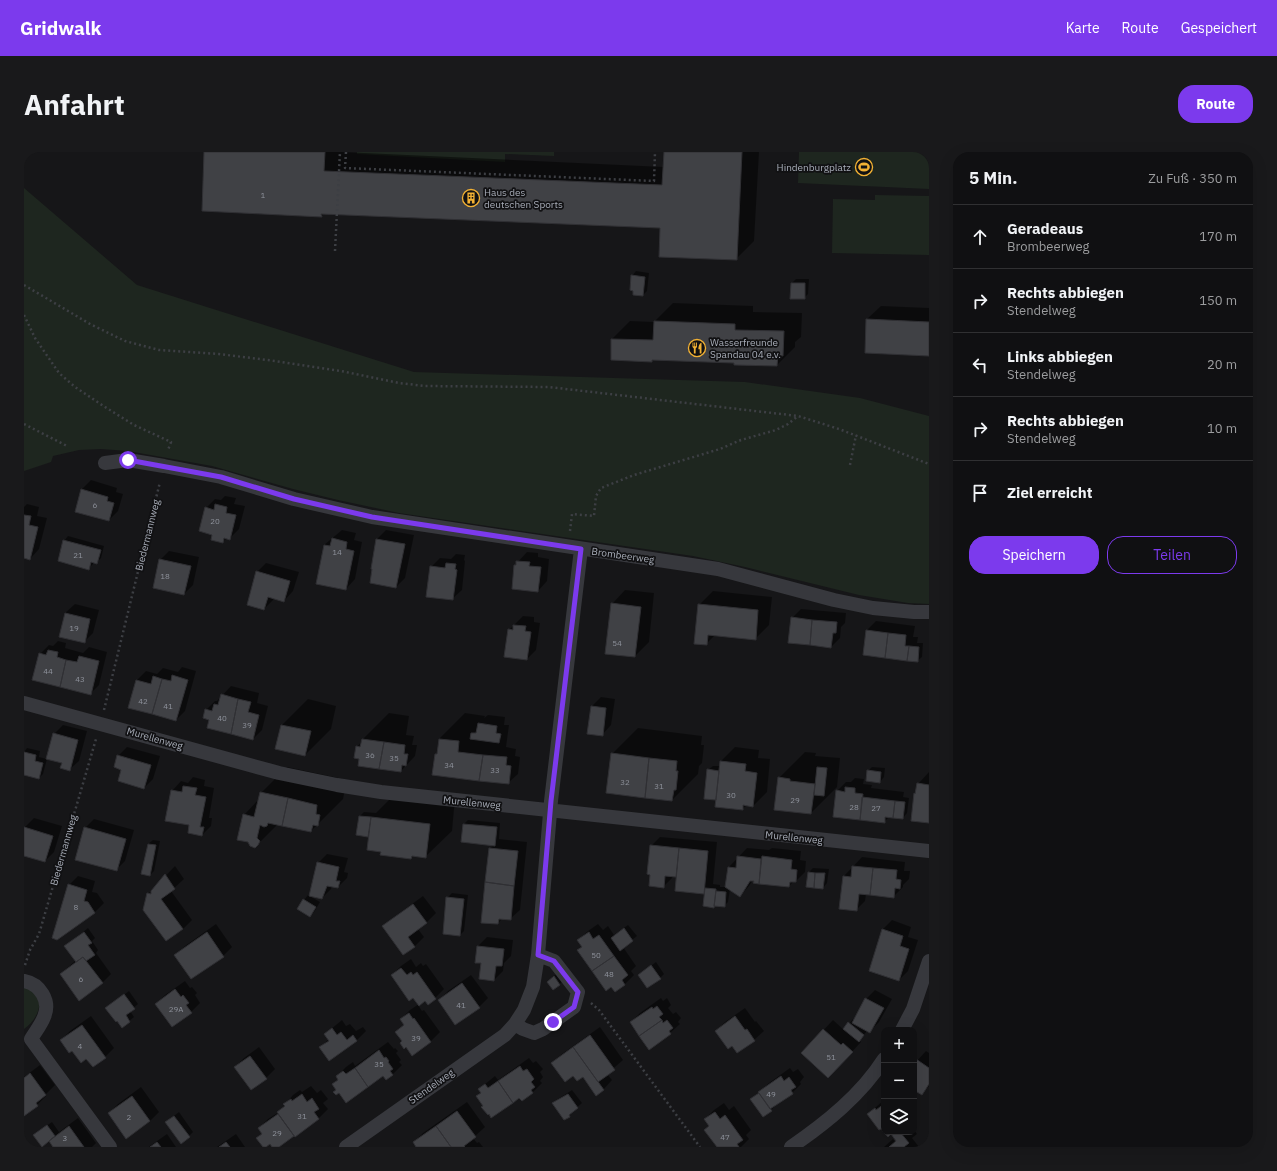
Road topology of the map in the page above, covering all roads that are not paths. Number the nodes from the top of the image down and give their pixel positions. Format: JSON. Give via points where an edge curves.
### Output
{"nodes":[{"id":1,"x":105,"y":464,"type":"dead end"},
{"id":2,"x":581,"y":549,"type":"junction"},
{"id":3,"x":929,"y":612,"type":"edge"},
{"id":4,"x":24,"y":703,"type":"edge"},
{"id":5,"x":550,"y":810,"type":"junction"},
{"id":6,"x":929,"y":851,"type":"edge"},
{"id":7,"x":538,"y":955,"type":"junction"},
{"id":8,"x":929,"y":961,"type":"edge"},
{"id":9,"x":24,"y":980,"type":"edge"},
{"id":10,"x":515,"y":1024,"type":"junction"},
{"id":11,"x":904,"y":1027,"type":"edge"},
{"id":12,"x":28,"y":1040,"type":"edge"},
{"id":13,"x":882,"y":1063,"type":"edge"},
{"id":14,"x":110,"y":1147,"type":"edge"},
{"id":15,"x":346,"y":1147,"type":"edge"},
{"id":16,"x":791,"y":1147,"type":"edge"}],
"edges":[{"from":1,"to":2,"type":"street","name":"Brombeerweg","via":[[128,460],[164,466],[221,477],[294,499],[366,515]]},
{"from":2,"to":3,"type":"street","name":"Brombeerweg","via":[[718,569],[873,608]]},
{"from":2,"to":5,"type":"street","name":"Stendelweg"},
{"from":4,"to":5,"type":"street","name":"Murellenweg","via":[[279,773],[337,785]]},
{"from":5,"to":6,"type":"street","name":"Murellenweg"},
{"from":5,"to":7,"type":"street","name":"Stendelweg"},
{"from":7,"to":10,"type":"street","name":"Stendelweg","via":[[533,987]]},
{"from":7,"to":10,"type":"street","via":[[554,961],[578,992],[574,1007],[543,1030],[534,1033]]},
{"from":8,"to":11,"type":"street","via":[[913,1009]]},
{"from":9,"to":12,"type":"street","via":[[39,988],[46,1001],[44,1016]]},
{"from":10,"to":15,"type":"street","name":"Stendelweg","via":[[505,1035]]},
{"from":12,"to":14,"type":"street"},
{"from":13,"to":16,"type":"street","via":[[855,1096]]}]}
